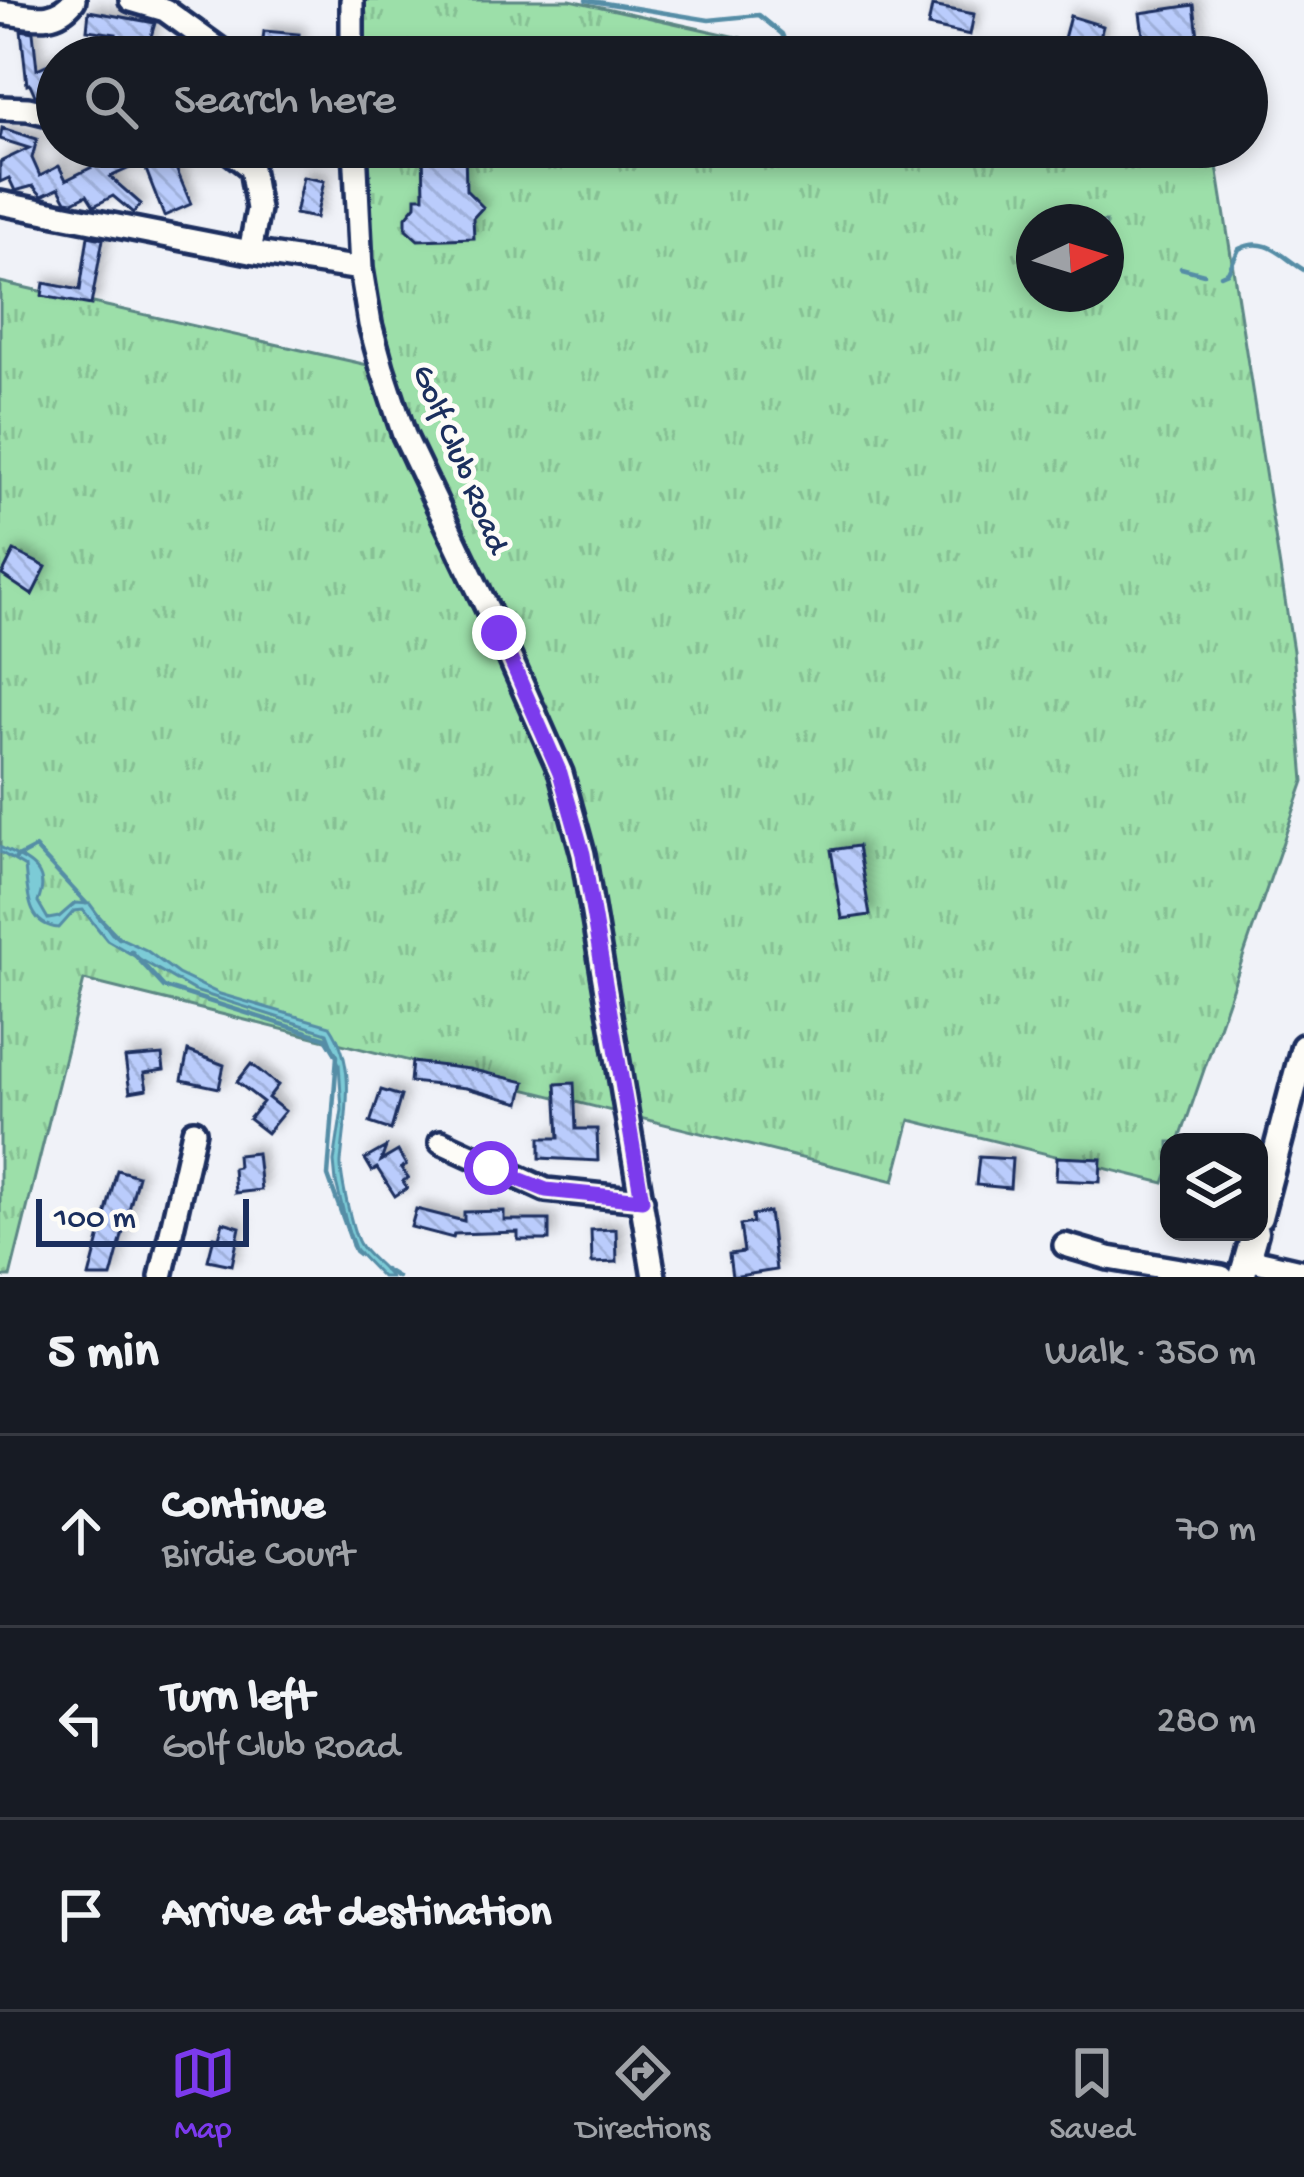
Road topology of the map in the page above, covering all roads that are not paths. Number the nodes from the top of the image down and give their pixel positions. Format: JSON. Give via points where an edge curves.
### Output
{"nodes":[{"id":1,"x":74,"y":0,"type":"edge"},
{"id":2,"x":131,"y":0,"type":"edge"},
{"id":3,"x":352,"y":0,"type":"edge"},
{"id":4,"x":0,"y":12,"type":"edge"},
{"id":5,"x":198,"y":36,"type":"edge"},
{"id":6,"x":352,"y":36,"type":"edge"},
{"id":7,"x":0,"y":108,"type":"edge"},
{"id":8,"x":36,"y":111,"type":"edge"},
{"id":9,"x":251,"y":168,"type":"edge"},
{"id":10,"x":356,"y":168,"type":"edge"},
{"id":11,"x":0,"y":203,"type":"edge"},
{"id":12,"x":250,"y":252,"type":"junction"},
{"id":13,"x":361,"y":269,"type":"junction"},
{"id":14,"x":1304,"y":1047,"type":"edge"},
{"id":15,"x":194,"y":1131,"type":"dead end"},
{"id":16,"x":441,"y":1142,"type":"dead end"},
{"id":17,"x":1268,"y":1182,"type":"edge"},
{"id":18,"x":642,"y":1200,"type":"junction"},
{"id":19,"x":1065,"y":1245,"type":"dead end"},
{"id":20,"x":1245,"y":1268,"type":"edge"},
{"id":21,"x":1304,"y":1272,"type":"edge"},
{"id":22,"x":160,"y":1277,"type":"edge"},
{"id":23,"x":654,"y":1277,"type":"edge"},
{"id":24,"x":1222,"y":1277,"type":"edge"}],
"edges":[{"from":1,"to":4,"type":"street","via":[[53,18]]},
{"from":2,"to":5,"type":"street","via":[[165,10]]},
{"from":3,"to":6,"type":"street"},
{"from":7,"to":8,"type":"street"},
{"from":9,"to":12,"type":"street","via":[[258,209]]},
{"from":10,"to":13,"type":"street","name":"Golf Club Road"},
{"from":11,"to":12,"type":"street"},
{"from":12,"to":13,"type":"street"},
{"from":13,"to":18,"type":"street","name":"Golf Club Road","via":[[404,435],[560,773],[586,872]]},
{"from":14,"to":17,"type":"main road"},
{"from":15,"to":22,"type":"street"},
{"from":16,"to":18,"type":"street","via":[[546,1190]]},
{"from":18,"to":23,"type":"street","name":"Golf Club Road"},
{"from":19,"to":24,"type":"street"},
{"from":20,"to":21,"type":"street"}]}
